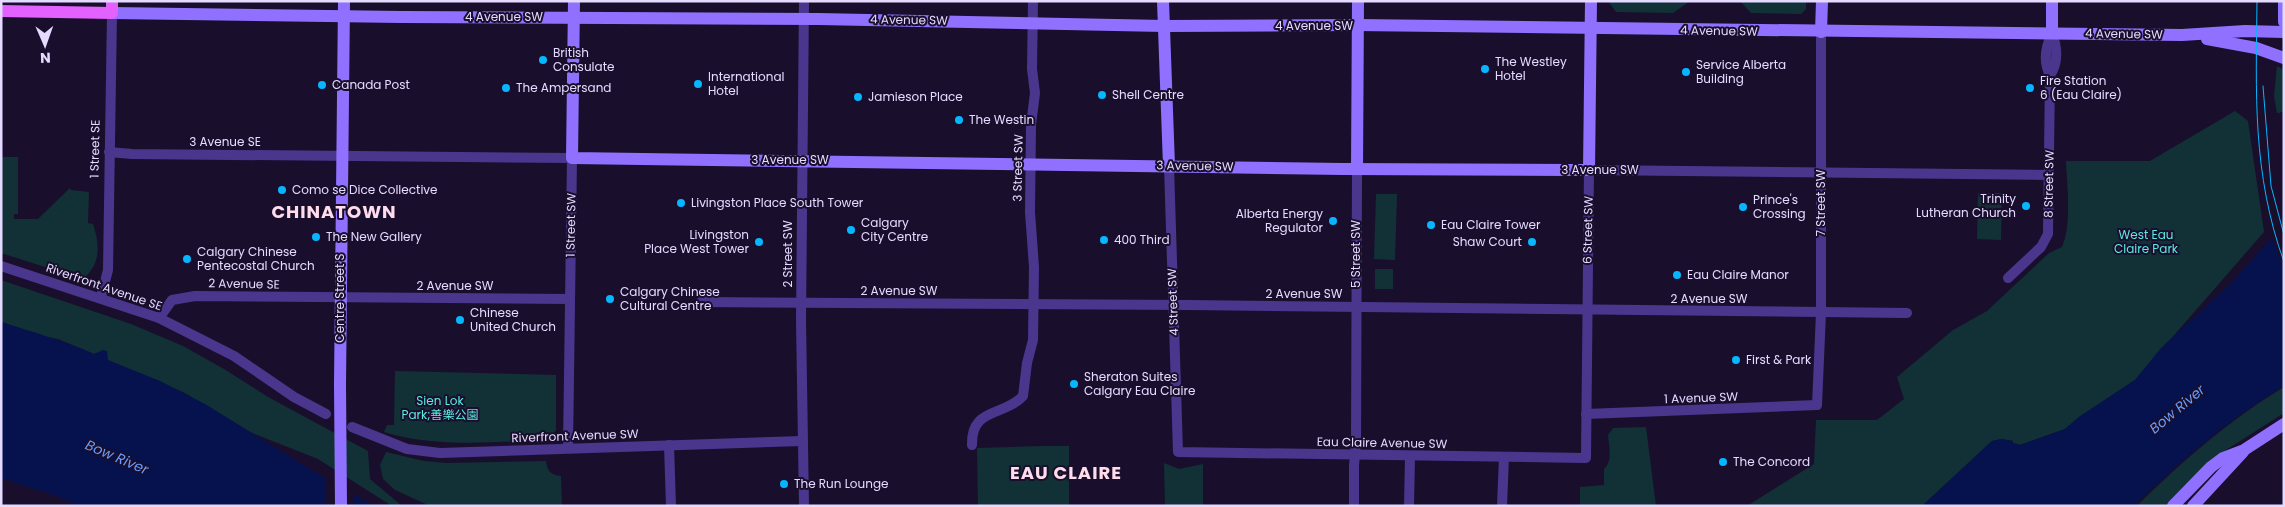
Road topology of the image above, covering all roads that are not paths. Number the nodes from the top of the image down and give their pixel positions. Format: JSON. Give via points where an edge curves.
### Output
{"nodes":[{"id":1,"x":344,"y":1,"type":"edge"},
{"id":2,"x":574,"y":1,"type":"edge"},
{"id":3,"x":804,"y":1,"type":"edge"},
{"id":4,"x":1033,"y":1,"type":"edge"},
{"id":5,"x":1164,"y":1,"type":"edge"},
{"id":6,"x":1358,"y":1,"type":"edge"},
{"id":7,"x":1590,"y":1,"type":"edge"},
{"id":8,"x":1822,"y":1,"type":"edge"},
{"id":9,"x":2052,"y":1,"type":"edge"},
{"id":10,"x":2284,"y":1,"type":"edge"},
{"id":11,"x":112,"y":7,"type":"edge"},
{"id":12,"x":1,"y":11,"type":"edge"},
{"id":13,"x":344,"y":16,"type":"junction"},
{"id":14,"x":574,"y":17,"type":"junction"},
{"id":15,"x":804,"y":19,"type":"junction"},
{"id":16,"x":1032,"y":22,"type":"junction"},
{"id":17,"x":2284,"y":22,"type":"edge"},
{"id":18,"x":1357,"y":25,"type":"junction"},
{"id":19,"x":1164,"y":26,"type":"junction"},
{"id":20,"x":1590,"y":29,"type":"junction"},
{"id":21,"x":1821,"y":32,"type":"junction"},
{"id":22,"x":2284,"y":32,"type":"edge"},
{"id":23,"x":2052,"y":33,"type":"junction"},
{"id":24,"x":2182,"y":35,"type":"junction"},
{"id":25,"x":2284,"y":58,"type":"edge"},
{"id":26,"x":109,"y":152,"type":"junction"},
{"id":27,"x":341,"y":155,"type":"junction"},
{"id":28,"x":572,"y":158,"type":"junction"},
{"id":29,"x":802,"y":161,"type":"junction"},
{"id":30,"x":1032,"y":164,"type":"junction"},
{"id":31,"x":1170,"y":166,"type":"junction"},
{"id":32,"x":1357,"y":169,"type":"junction"},
{"id":33,"x":1589,"y":170,"type":"junction"},
{"id":34,"x":1821,"y":172,"type":"junction"},
{"id":35,"x":2049,"y":175,"type":"junction"},
{"id":36,"x":1,"y":266,"type":"edge"},
{"id":37,"x":2008,"y":278,"type":"dead end"},
{"id":38,"x":101,"y":297,"type":"junction"},
{"id":39,"x":340,"y":298,"type":"junction"},
{"id":40,"x":570,"y":299,"type":"junction"},
{"id":41,"x":701,"y":302,"type":"dead end"},
{"id":42,"x":801,"y":303,"type":"junction"},
{"id":43,"x":1033,"y":304,"type":"junction"},
{"id":44,"x":1174,"y":305,"type":"junction"},
{"id":45,"x":1356,"y":307,"type":"junction"},
{"id":46,"x":1587,"y":311,"type":"junction"},
{"id":47,"x":1821,"y":313,"type":"junction"},
{"id":48,"x":1907,"y":313,"type":"dead end"},
{"id":49,"x":159,"y":318,"type":"junction"},
{"id":50,"x":1817,"y":405,"type":"joint"},
{"id":51,"x":326,"y":414,"type":"dead end"},
{"id":52,"x":1586,"y":414,"type":"junction"},
{"id":53,"x":2284,"y":424,"type":"edge"},
{"id":54,"x":352,"y":427,"type":"dead end"},
{"id":55,"x":802,"y":441,"type":"junction"},
{"id":56,"x":669,"y":445,"type":"junction"},
{"id":57,"x":972,"y":445,"type":"dead end"},
{"id":58,"x":568,"y":448,"type":"junction"},
{"id":59,"x":2244,"y":450,"type":"junction"},
{"id":60,"x":1178,"y":452,"type":"joint"},
{"id":61,"x":1355,"y":455,"type":"junction"},
{"id":62,"x":1410,"y":456,"type":"junction"},
{"id":63,"x":1504,"y":457,"type":"junction"},
{"id":64,"x":1586,"y":458,"type":"joint"},
{"id":65,"x":341,"y":506,"type":"edge"},
{"id":66,"x":671,"y":506,"type":"edge"},
{"id":67,"x":804,"y":506,"type":"edge"},
{"id":68,"x":1354,"y":506,"type":"edge"},
{"id":69,"x":1408,"y":506,"type":"edge"},
{"id":70,"x":1502,"y":506,"type":"edge"},
{"id":71,"x":2173,"y":506,"type":"edge"},
{"id":72,"x":2193,"y":506,"type":"edge"}],
"edges":[{"from":1,"to":13,"type":"main road","name":"Centre Street S"},
{"from":2,"to":14,"type":"main road","name":"1 Street SW"},
{"from":3,"to":15,"type":"street","name":"2 Street SW"},
{"from":4,"to":16,"type":"street","name":"3 Street SW"},
{"from":5,"to":19,"type":"main road","name":"4 Street SW"},
{"from":6,"to":18,"type":"main road","name":"5 Street SW"},
{"from":7,"to":20,"type":"main road","name":"6 Street SW"},
{"from":8,"to":21,"type":"main road","name":"7 Street SW"},
{"from":9,"to":23,"type":"main road","name":"8 Street SW"},
{"from":10,"to":17,"type":"main road"},
{"from":11,"to":12,"type":"main road"},
{"from":11,"to":13,"type":"main road","name":"4 Avenue SW"},
{"from":11,"to":26,"type":"street","name":"1 Street SE"},
{"from":13,"to":14,"type":"main road","name":"4 Avenue SW"},
{"from":13,"to":27,"type":"main road","name":"Centre Street S"},
{"from":14,"to":15,"type":"main road","name":"4 Avenue SW"},
{"from":14,"to":28,"type":"main road","name":"1 Street SW"},
{"from":15,"to":16,"type":"main road","name":"4 Avenue SW"},
{"from":15,"to":29,"type":"street","name":"2 Street SW"},
{"from":16,"to":19,"type":"main road","name":"4 Avenue SW"},
{"from":16,"to":30,"type":"street","name":"3 Street SW","via":[[1035,93],[1031,125]]},
{"from":18,"to":19,"type":"main road","name":"4 Avenue SW"},
{"from":18,"to":20,"type":"main road","name":"4 Avenue SW"},
{"from":18,"to":32,"type":"main road","name":"5 Street SW"},
{"from":19,"to":31,"type":"main road","name":"4 Street SW"},
{"from":20,"to":21,"type":"main road","name":"4 Avenue SW"},
{"from":20,"to":33,"type":"main road","name":"6 Street SW"},
{"from":21,"to":23,"type":"main road","name":"4 Avenue SW"},
{"from":21,"to":34,"type":"street","name":"7 Street SW"},
{"from":22,"to":24,"type":"main road","name":"4 Avenue SW"},
{"from":23,"to":24,"type":"main road","name":"4 Avenue SW"},
{"from":23,"to":35,"type":"street","name":"8 Street SW","via":[[2047,44],[2046,68],[2050,75]]},
{"from":24,"to":25,"type":"main road","via":[[2244,45]]},
{"from":26,"to":27,"type":"street","name":"3 Avenue SE"},
{"from":26,"to":38,"type":"street","name":"1 Street SE","via":[[108,270]]},
{"from":27,"to":28,"type":"street","name":"3 Avenue SW"},
{"from":27,"to":39,"type":"main road","name":"Centre Street S"},
{"from":28,"to":29,"type":"main road","name":"3 Avenue SW"},
{"from":28,"to":40,"type":"street","name":"1 Street SW"},
{"from":29,"to":30,"type":"main road","name":"3 Avenue SW"},
{"from":29,"to":42,"type":"street","name":"2 Street SW"},
{"from":30,"to":31,"type":"main road","name":"3 Avenue SW"},
{"from":30,"to":43,"type":"street","name":"3 Street SW"},
{"from":31,"to":32,"type":"main road","name":"3 Avenue SW"},
{"from":31,"to":44,"type":"street","name":"4 Street SW"},
{"from":32,"to":33,"type":"main road","name":"3 Avenue SW"},
{"from":32,"to":45,"type":"street","name":"5 Street SW"},
{"from":33,"to":34,"type":"street","name":"3 Avenue SW"},
{"from":33,"to":46,"type":"street","name":"6 Street SW"},
{"from":34,"to":35,"type":"street","name":"3 Avenue SW"},
{"from":34,"to":47,"type":"street","name":"7 Street SW"},
{"from":35,"to":37,"type":"street","name":"8 Street SW","via":[[2048,234],[2041,247]]},
{"from":36,"to":38,"type":"street","name":"Riverfront Avenue SE"},
{"from":38,"to":49,"type":"street","name":"Riverfront Avenue SE"},
{"from":39,"to":40,"type":"street","name":"2 Avenue SW"},
{"from":39,"to":49,"type":"street","name":"2 Avenue SE","via":[[180,297],[168,302]]},
{"from":39,"to":65,"type":"main road","name":"Centre Street S","bridge":true},
{"from":40,"to":58,"type":"street","name":"1 Street SW"},
{"from":41,"to":42,"type":"street","name":"2 Avenue SW"},
{"from":42,"to":43,"type":"street","name":"2 Avenue SW"},
{"from":42,"to":55,"type":"street","name":"2 Street SW"},
{"from":43,"to":44,"type":"street","name":"2 Avenue SW"},
{"from":43,"to":57,"type":"street","name":"3 Street SW","via":[[1033,340],[1023,396],[980,420],[972,431]]},
{"from":44,"to":45,"type":"street","name":"2 Avenue SW"},
{"from":44,"to":60,"type":"street","name":"4 Street SW"},
{"from":45,"to":46,"type":"street","name":"2 Avenue SW"},
{"from":45,"to":61,"type":"street","name":"5 Street SW"},
{"from":46,"to":47,"type":"street","name":"2 Avenue SW"},
{"from":46,"to":52,"type":"street","name":"6 Street SW"},
{"from":47,"to":48,"type":"street","name":"2 Avenue SW"},
{"from":47,"to":50,"type":"street","name":"7 Street SW"},
{"from":49,"to":51,"type":"street","name":"Riverfront Avenue SE","via":[[234,356],[294,397]]},
{"from":50,"to":52,"type":"street","name":"1 Avenue SW"},
{"from":52,"to":64,"type":"street","name":"6 Street SW"},
{"from":53,"to":59,"type":"main road"},
{"from":54,"to":58,"type":"street","name":"Riverfront Avenue SW","via":[[407,449],[440,453]]},
{"from":55,"to":56,"type":"street","name":"Riverfront Avenue SW"},
{"from":55,"to":67,"type":"street","name":"2 Street SW"},
{"from":56,"to":58,"type":"street","name":"Riverfront Avenue SW"},
{"from":56,"to":66,"type":"street"},
{"from":59,"to":71,"type":"main road","via":[[2223,458],[2211,467]]},
{"from":59,"to":72,"type":"main road"},
{"from":60,"to":61,"type":"street","name":"Eau Claire Avenue SW"},
{"from":61,"to":62,"type":"street","name":"Eau Claire Avenue SW"},
{"from":61,"to":68,"type":"street","name":"5 Street SW"},
{"from":62,"to":63,"type":"street","name":"Eau Claire Avenue SW"},
{"from":62,"to":69,"type":"street"},
{"from":63,"to":64,"type":"street","name":"Eau Claire Avenue SW"},
{"from":63,"to":70,"type":"street"}]}
